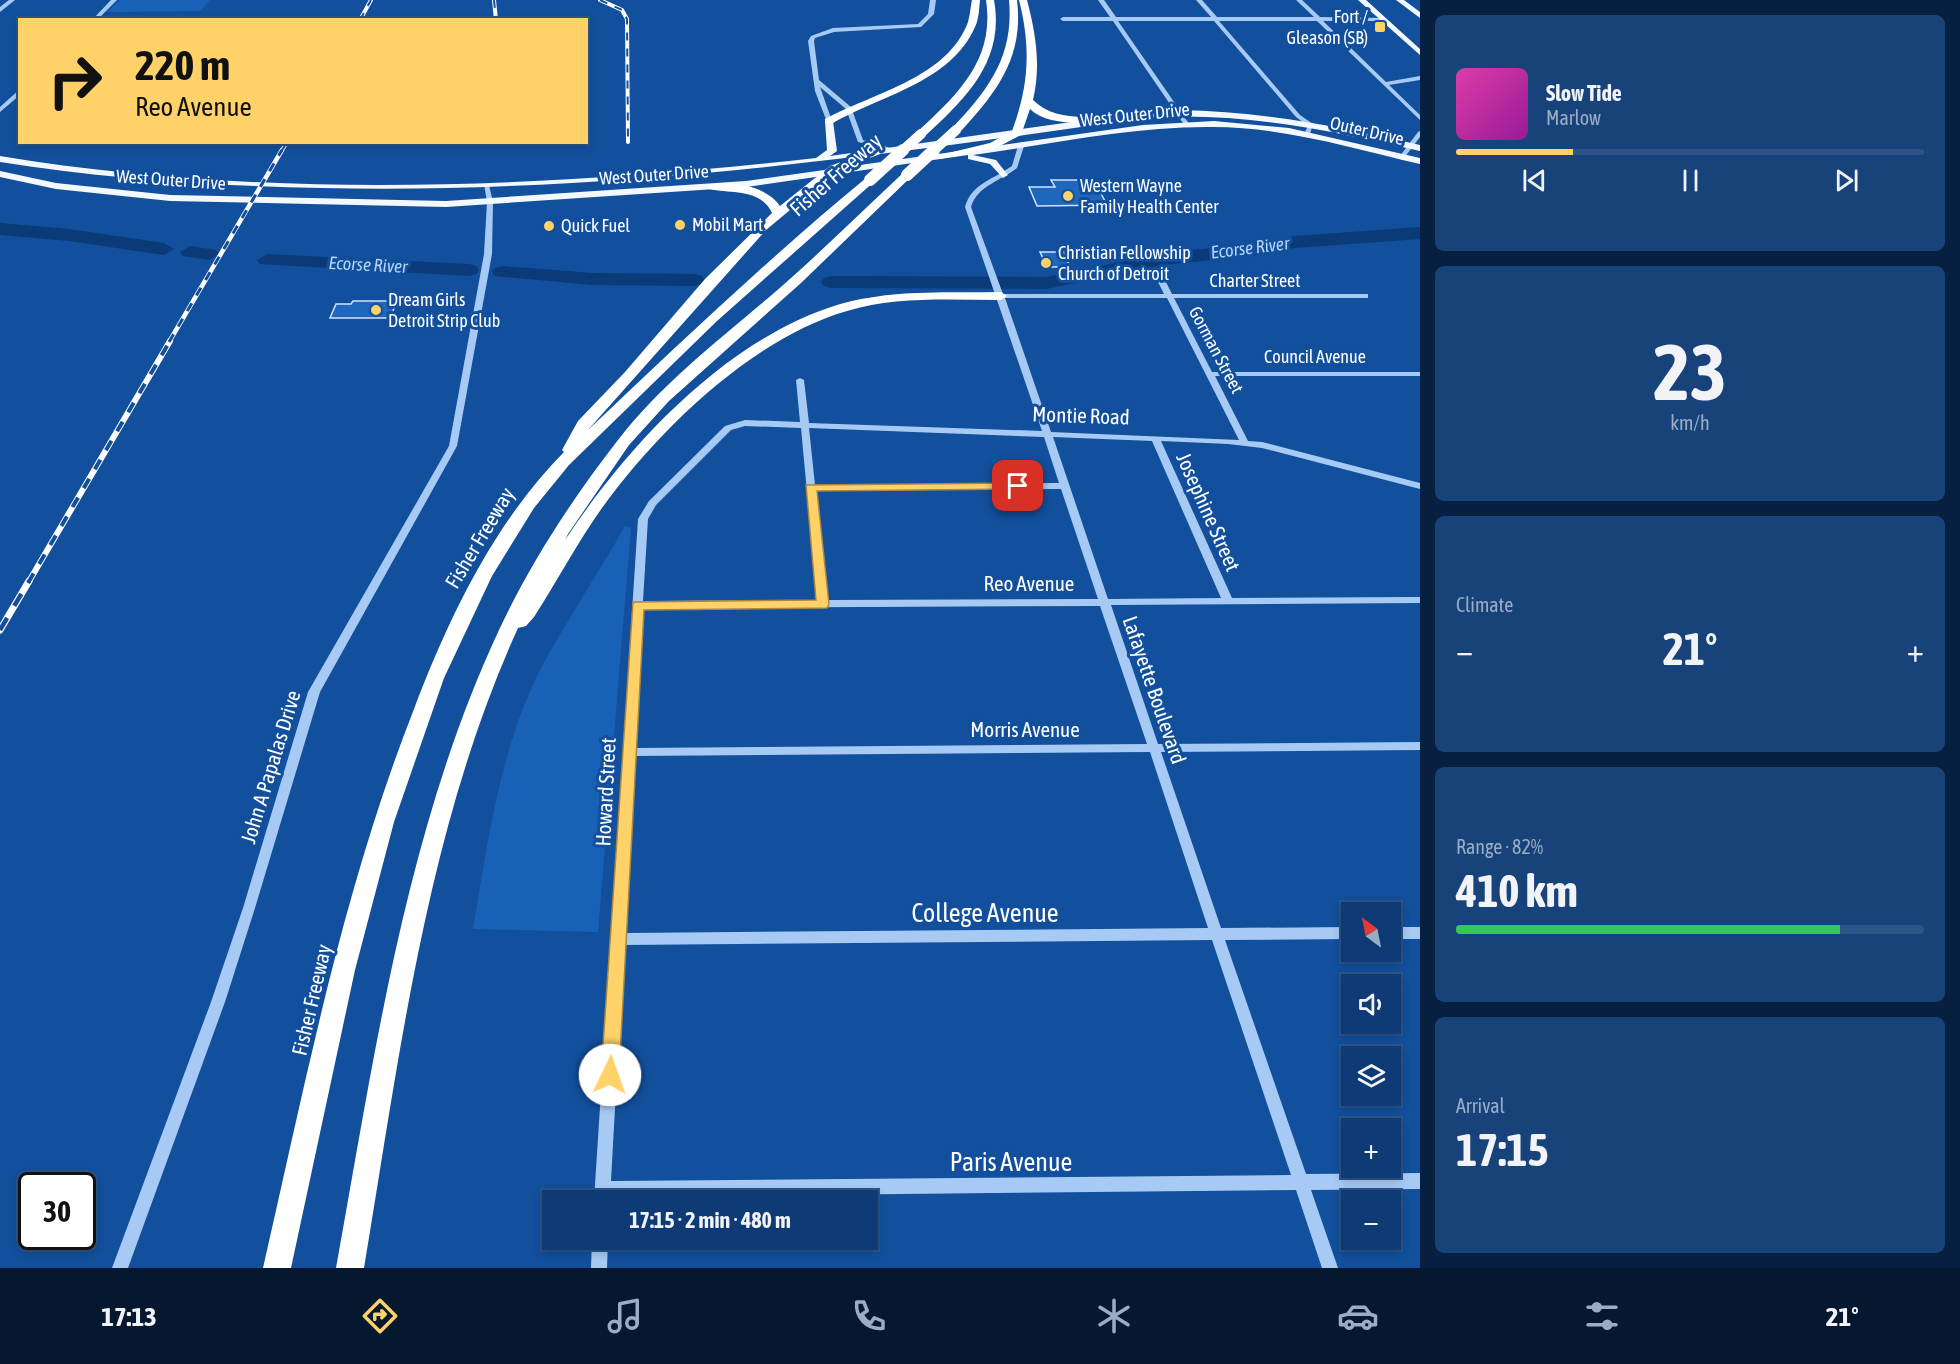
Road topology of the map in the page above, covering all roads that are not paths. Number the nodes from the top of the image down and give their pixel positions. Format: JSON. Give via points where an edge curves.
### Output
{"nodes":[{"id":1,"x":12,"y":0,"type":"edge"},
{"id":2,"x":114,"y":0,"type":"edge"},
{"id":3,"x":933,"y":0,"type":"edge"},
{"id":4,"x":976,"y":0,"type":"edge"},
{"id":5,"x":990,"y":0,"type":"edge"},
{"id":6,"x":1012,"y":0,"type":"edge"},
{"id":7,"x":1023,"y":0,"type":"edge"},
{"id":8,"x":1101,"y":0,"type":"edge"},
{"id":9,"x":1199,"y":0,"type":"edge"},
{"id":10,"x":1299,"y":0,"type":"edge"},
{"id":11,"x":1362,"y":0,"type":"edge"},
{"id":12,"x":1370,"y":0,"type":"edge"},
{"id":13,"x":1400,"y":0,"type":"edge"},
{"id":14,"x":0,"y":10,"type":"edge"},
{"id":15,"x":1420,"y":16,"type":"edge"},
{"id":16,"x":96,"y":18,"type":"edge"},
{"id":17,"x":1063,"y":18,"type":"dead end"},
{"id":18,"x":1113,"y":18,"type":"junction"},
{"id":19,"x":1214,"y":18,"type":"junction"},
{"id":20,"x":1318,"y":18,"type":"junction"},
{"id":21,"x":1383,"y":19,"type":"junction"},
{"id":22,"x":1414,"y":36,"type":"dead end"},
{"id":23,"x":1420,"y":54,"type":"edge"},
{"id":24,"x":1420,"y":78,"type":"edge"},
{"id":25,"x":816,"y":80,"type":"junction"},
{"id":26,"x":1385,"y":84,"type":"junction"},
{"id":27,"x":18,"y":93,"type":"edge"},
{"id":28,"x":1029,"y":102,"type":"junction"},
{"id":29,"x":849,"y":108,"type":"junction"},
{"id":30,"x":0,"y":110,"type":"edge"},
{"id":31,"x":1178,"y":112,"type":"junction"},
{"id":32,"x":1143,"y":115,"type":"junction"},
{"id":33,"x":1420,"y":118,"type":"edge"},
{"id":34,"x":829,"y":121,"type":"junction"},
{"id":35,"x":1306,"y":122,"type":"junction"},
{"id":36,"x":1187,"y":125,"type":"junction"},
{"id":37,"x":1055,"y":128,"type":"junction"},
{"id":38,"x":1143,"y":129,"type":"junction"},
{"id":39,"x":1017,"y":133,"type":"junction"},
{"id":40,"x":1307,"y":134,"type":"junction"},
{"id":41,"x":1420,"y":134,"type":"edge"},
{"id":42,"x":1021,"y":146,"type":"junction"},
{"id":43,"x":1415,"y":147,"type":"edge"},
{"id":44,"x":892,"y":150,"type":"junction"},
{"id":45,"x":876,"y":152,"type":"junction"},
{"id":46,"x":944,"y":157,"type":"junction"},
{"id":47,"x":1402,"y":157,"type":"junction"},
{"id":48,"x":0,"y":159,"type":"edge"},
{"id":49,"x":811,"y":161,"type":"junction"},
{"id":50,"x":1420,"y":161,"type":"edge"},
{"id":51,"x":63,"y":169,"type":"junction"},
{"id":52,"x":828,"y":173,"type":"junction"},
{"id":53,"x":0,"y":174,"type":"edge"},
{"id":54,"x":1003,"y":175,"type":"junction"},
{"id":55,"x":649,"y":176,"type":"junction"},
{"id":56,"x":605,"y":178,"type":"junction"},
{"id":57,"x":33,"y":181,"type":"junction"},
{"id":58,"x":486,"y":185,"type":"junction"},
{"id":59,"x":713,"y":187,"type":"junction"},
{"id":60,"x":644,"y":193,"type":"junction"},
{"id":61,"x":595,"y":196,"type":"junction"},
{"id":62,"x":490,"y":202,"type":"junction"},
{"id":63,"x":778,"y":214,"type":"junction"},
{"id":64,"x":1157,"y":272,"type":"dead end"},
{"id":65,"x":997,"y":288,"type":"junction"},
{"id":66,"x":1365,"y":296,"type":"dead end"},
{"id":67,"x":1169,"y":297,"type":"junction"},
{"id":68,"x":1211,"y":374,"type":"junction"},
{"id":69,"x":1420,"y":374,"type":"edge"},
{"id":70,"x":800,"y":380,"type":"dead end"},
{"id":71,"x":736,"y":424,"type":"joint"},
{"id":72,"x":804,"y":425,"type":"junction"},
{"id":73,"x":1047,"y":433,"type":"junction"},
{"id":74,"x":1155,"y":438,"type":"junction"},
{"id":75,"x":1245,"y":443,"type":"junction"},
{"id":76,"x":563,"y":464,"type":"junction"},
{"id":77,"x":1065,"y":486,"type":"junction"},
{"id":78,"x":1420,"y":486,"type":"edge"},
{"id":79,"x":811,"y":488,"type":"junction"},
{"id":80,"x":1420,"y":600,"type":"edge"},
{"id":81,"x":1228,"y":601,"type":"junction"},
{"id":82,"x":1104,"y":603,"type":"junction"},
{"id":83,"x":823,"y":604,"type":"junction"},
{"id":84,"x":638,"y":605,"type":"junction"},
{"id":85,"x":499,"y":646,"type":"junction"},
{"id":86,"x":1420,"y":746,"type":"edge"},
{"id":87,"x":1153,"y":747,"type":"junction"},
{"id":88,"x":629,"y":752,"type":"junction"},
{"id":89,"x":1341,"y":933,"type":"edge"},
{"id":90,"x":1401,"y":933,"type":"edge"},
{"id":91,"x":1420,"y":933,"type":"edge"},
{"id":92,"x":1216,"y":934,"type":"junction"},
{"id":93,"x":618,"y":939,"type":"junction"},
{"id":94,"x":1300,"y":1181,"type":"junction"},
{"id":95,"x":1420,"y":1181,"type":"edge"},
{"id":96,"x":603,"y":1190,"type":"edge"},
{"id":97,"x":866,"y":1190,"type":"edge"},
{"id":98,"x":600,"y":1250,"type":"edge"},
{"id":99,"x":120,"y":1268,"type":"edge"},
{"id":100,"x":277,"y":1268,"type":"edge"},
{"id":101,"x":350,"y":1268,"type":"edge"},
{"id":102,"x":599,"y":1268,"type":"edge"},
{"id":103,"x":1330,"y":1268,"type":"edge"}],
"edges":[{"from":1,"to":14,"type":"street"},
{"from":2,"to":16,"type":"street"},
{"from":3,"to":25,"type":"street","via":[[931,14],[919,26],[840,29],[815,36],[811,41]]},
{"from":4,"to":29,"type":"highway","via":[[968,32],[941,63],[904,88]]},
{"from":5,"to":76,"type":"highway","name":"Fisher Freeway","bridge":true,"via":[[994,10],[993,39],[978,70],[947,110],[675,351]]},
{"from":6,"to":85,"type":"highway","bridge":true,"via":[[1015,28],[1005,64],[983,100],[794,282],[704,360],[626,440],[560,531]]},
{"from":7,"to":28,"type":"highway","via":[[1032,27],[1034,56]]},
{"from":8,"to":18,"type":"street"},
{"from":9,"to":19,"type":"street"},
{"from":10,"to":20,"type":"street"},
{"from":11,"to":21,"type":"main road"},
{"from":12,"to":22,"type":"main road"},
{"from":13,"to":15,"type":"main road"},
{"from":17,"to":18,"type":"street"},
{"from":18,"to":19,"type":"street"},
{"from":18,"to":31,"type":"street"},
{"from":19,"to":20,"type":"street"},
{"from":19,"to":35,"type":"street"},
{"from":20,"to":21,"type":"street"},
{"from":20,"to":26,"type":"street"},
{"from":21,"to":23,"type":"main road"},
{"from":24,"to":26,"type":"street"},
{"from":25,"to":29,"type":"street"},
{"from":25,"to":34,"type":"street"},
{"from":26,"to":33,"type":"street"},
{"from":27,"to":30,"type":"street"},
{"from":28,"to":32,"type":"highway","via":[[1044,113],[1073,120]]},
{"from":28,"to":39,"type":"highway"},
{"from":29,"to":34,"type":"highway"},
{"from":29,"to":44,"type":"street","via":[[860,141]]},
{"from":31,"to":32,"type":"main road","name":"West Outer Drive"},
{"from":31,"to":35,"type":"main road","name":"West Outer Drive","via":[[1230,113]]},
{"from":31,"to":36,"type":"street"},
{"from":32,"to":37,"type":"main road","name":"West Outer Drive"},
{"from":32,"to":38,"type":"main road","via":[[1159,122]]},
{"from":34,"to":49,"type":"main road","via":[[832,152]]},
{"from":35,"to":40,"type":"street","via":[[1311,125]]},
{"from":35,"to":43,"type":"main road","name":"West Outer Drive"},
{"from":36,"to":38,"type":"main road","name":"West Outer Drive"},
{"from":36,"to":40,"type":"main road","name":"West Outer Drive","via":[[1242,125]]},
{"from":37,"to":39,"type":"main road","name":"West Outer Drive"},
{"from":37,"to":42,"type":"main road","via":[[1025,140]]},
{"from":38,"to":42,"type":"main road","name":"West Outer Drive"},
{"from":39,"to":44,"type":"main road","name":"West Outer Drive"},
{"from":39,"to":46,"type":"highway","via":[[994,145]]},
{"from":40,"to":47,"type":"main road","name":"Outer Drive"},
{"from":41,"to":43,"type":"street"},
{"from":42,"to":46,"type":"main road","name":"West Outer Drive"},
{"from":42,"to":54,"type":"street","name":"Lafayette Boulevard","via":[[1015,167]]},
{"from":43,"to":47,"type":"street"},
{"from":44,"to":45,"type":"main road","name":"West Outer Drive"},
{"from":45,"to":49,"type":"main road","name":"West Outer Drive"},
{"from":45,"to":52,"type":"highway"},
{"from":46,"to":52,"type":"main road","name":"West Outer Drive"},
{"from":46,"to":54,"type":"main road","via":[[988,160],[998,165]]},
{"from":47,"to":50,"type":"main road","name":"Outer Drive"},
{"from":48,"to":51,"type":"main road","name":"West Outer Drive"},
{"from":49,"to":55,"type":"main road","name":"West Outer Drive"},
{"from":51,"to":57,"type":"main road","via":[[54,176]]},
{"from":51,"to":58,"type":"main road","name":"West Outer Drive","via":[[202,182],[371,187]]},
{"from":52,"to":59,"type":"main road","name":"West Outer Drive"},
{"from":52,"to":63,"type":"highway"},
{"from":53,"to":57,"type":"main road","name":"West Outer Drive"},
{"from":54,"to":65,"type":"street","name":"Lafayette Boulevard","via":[[975,192],[968,207]]},
{"from":55,"to":56,"type":"main road","name":"West Outer Drive"},
{"from":55,"to":60,"type":"main road","via":[[636,184]]},
{"from":56,"to":58,"type":"main road","name":"West Outer Drive"},
{"from":56,"to":61,"type":"main road","via":[[612,188]]},
{"from":57,"to":62,"type":"main road","name":"West Outer Drive","via":[[198,199],[369,204]]},
{"from":58,"to":62,"type":"street","name":"John A Papalas Drive"},
{"from":59,"to":60,"type":"main road","name":"West Outer Drive"},
{"from":59,"to":63,"type":"highway","via":[[760,195],[773,203]]},
{"from":60,"to":61,"type":"main road","name":"West Outer Drive"},
{"from":61,"to":62,"type":"main road","name":"West Outer Drive"},
{"from":62,"to":99,"type":"street","name":"John A Papalas Drive","via":[[488,254],[453,446],[314,692],[218,1002]]},
{"from":63,"to":76,"type":"highway","via":[[739,250],[583,424]]},
{"from":64,"to":67,"type":"street","name":"Gorman Street"},
{"from":65,"to":67,"type":"street","name":"Charter Street"},
{"from":65,"to":73,"type":"street","name":"Lafayette Boulevard"},
{"from":65,"to":85,"type":"highway","via":[[843,308],[792,329],[742,362],[668,422],[627,466],[576,533],[528,614]]},
{"from":66,"to":67,"type":"street","name":"Charter Street"},
{"from":67,"to":68,"type":"street","name":"Gorman Street"},
{"from":68,"to":69,"type":"street","name":"Council Avenue"},
{"from":68,"to":75,"type":"street","name":"Gorman Street"},
{"from":70,"to":72,"type":"street"},
{"from":71,"to":72,"type":"street","name":"Montie Road"},
{"from":71,"to":84,"type":"street","name":"Howard Street","via":[[646,511]]},
{"from":72,"to":73,"type":"street","name":"Montie Road"},
{"from":72,"to":79,"type":"street"},
{"from":73,"to":74,"type":"street","name":"Montie Road"},
{"from":73,"to":77,"type":"street","name":"Lafayette Boulevard"},
{"from":74,"to":75,"type":"street","name":"Montie Road"},
{"from":74,"to":81,"type":"street","name":"Josephine Street"},
{"from":75,"to":78,"type":"street","name":"Montie Road"},
{"from":76,"to":100,"type":"highway","name":"Fisher Freeway","via":[[529,504],[482,580],[449,645],[404,758],[359,907]]},
{"from":77,"to":79,"type":"street"},
{"from":77,"to":82,"type":"street","name":"Lafayette Boulevard"},
{"from":79,"to":83,"type":"street"},
{"from":80,"to":81,"type":"street","name":"Reo Avenue"},
{"from":81,"to":82,"type":"street","name":"Reo Avenue"},
{"from":82,"to":83,"type":"street","name":"Reo Avenue"},
{"from":82,"to":87,"type":"street","name":"Lafayette Boulevard"},
{"from":83,"to":84,"type":"street","name":"Reo Avenue"},
{"from":84,"to":88,"type":"street","name":"Howard Street"},
{"from":85,"to":101,"type":"highway","via":[[459,754],[426,866]]},
{"from":86,"to":87,"type":"street","name":"Morris Avenue"},
{"from":87,"to":88,"type":"street","name":"Morris Avenue"},
{"from":87,"to":92,"type":"street","name":"Lafayette Boulevard"},
{"from":88,"to":93,"type":"street","name":"Howard Street"},
{"from":89,"to":92,"type":"street","name":"College Avenue"},
{"from":90,"to":91,"type":"street"},
{"from":92,"to":93,"type":"street","name":"College Avenue"},
{"from":92,"to":94,"type":"street","name":"Lafayette Boulevard"},
{"from":93,"to":96,"type":"street","name":"Howard Street"},
{"from":94,"to":95,"type":"street","name":"Paris Avenue"},
{"from":94,"to":97,"type":"street","name":"Paris Avenue"},
{"from":94,"to":103,"type":"street","name":"Lafayette Boulevard"},
{"from":98,"to":102,"type":"street"}]}
